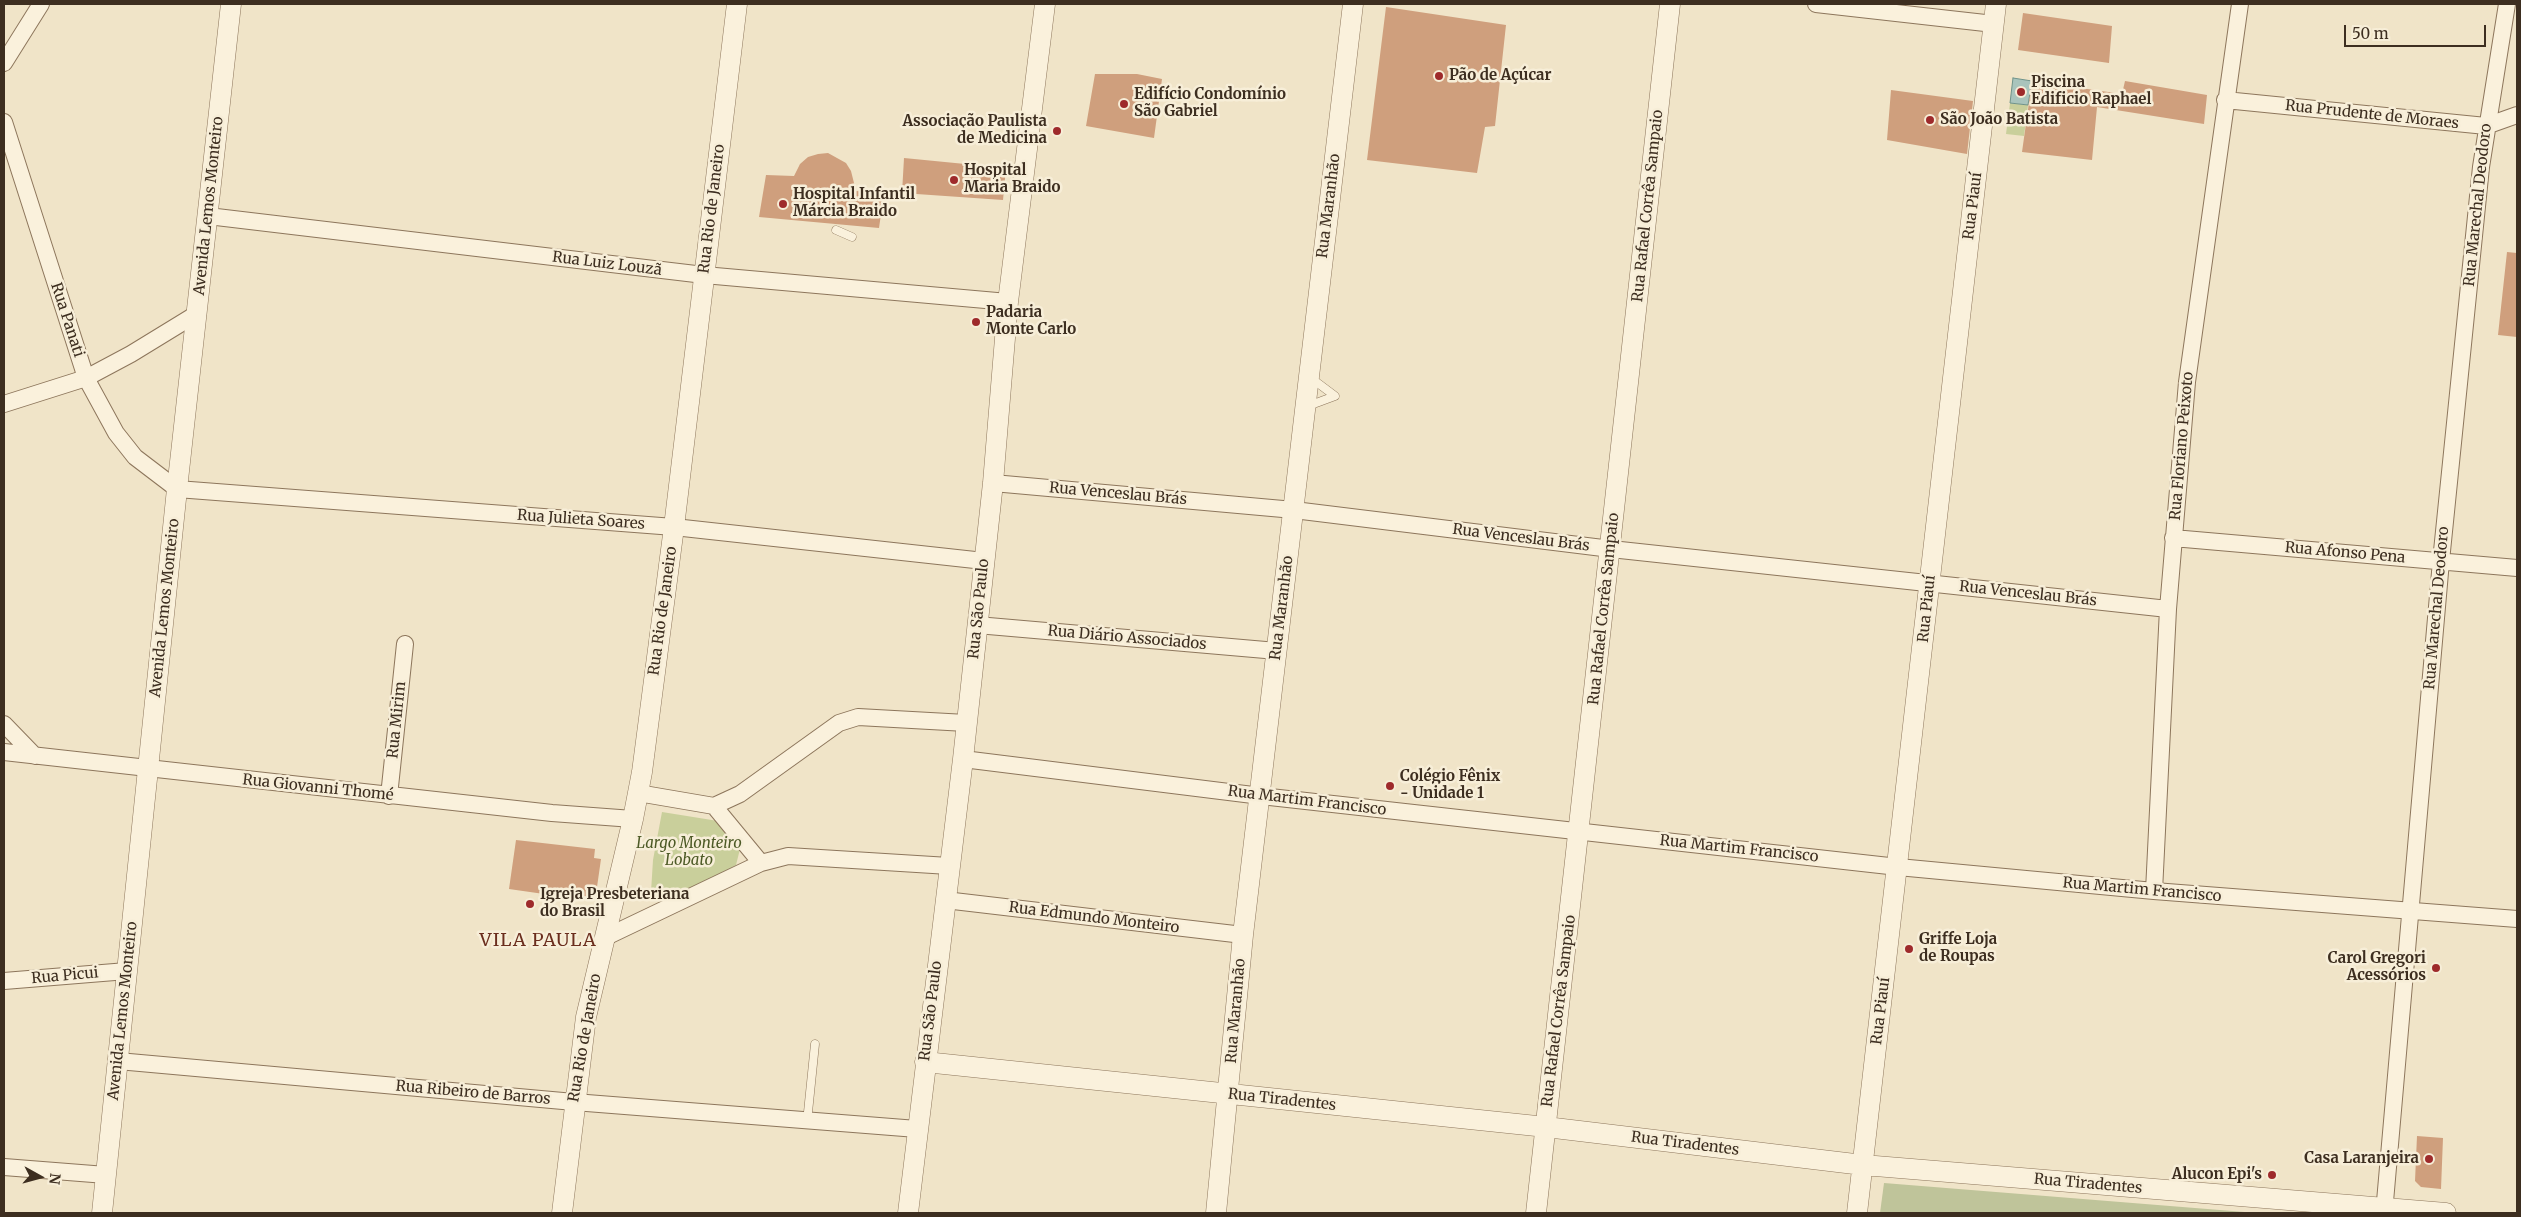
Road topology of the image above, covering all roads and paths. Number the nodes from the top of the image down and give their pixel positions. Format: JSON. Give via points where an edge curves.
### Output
{"nodes":[{"id":1,"x":41,"y":4,"type":"edge"},
{"id":2,"x":231,"y":4,"type":"edge"},
{"id":3,"x":737,"y":4,"type":"edge"},
{"id":4,"x":1045,"y":4,"type":"edge"},
{"id":5,"x":1353,"y":4,"type":"edge"},
{"id":6,"x":1670,"y":4,"type":"edge"},
{"id":7,"x":1816,"y":4,"type":"edge"},
{"id":8,"x":1996,"y":4,"type":"edge"},
{"id":9,"x":2240,"y":4,"type":"edge"},
{"id":10,"x":2506,"y":4,"type":"edge"},
{"id":11,"x":1994,"y":24,"type":"junction"},
{"id":12,"x":4,"y":63,"type":"edge"},
{"id":13,"x":2225,"y":100,"type":"junction"},
{"id":14,"x":2517,"y":115,"type":"edge"},
{"id":15,"x":4,"y":122,"type":"edge"},
{"id":16,"x":2486,"y":126,"type":"junction"},
{"id":17,"x":208,"y":216,"type":"junction"},
{"id":18,"x":836,"y":230,"type":"dead end"},
{"id":19,"x":852,"y":237,"type":"dead end"},
{"id":20,"x":704,"y":275,"type":"junction"},
{"id":21,"x":1008,"y":302,"type":"junction"},
{"id":22,"x":198,"y":313,"type":"junction"},
{"id":23,"x":1309,"y":377,"type":"junction"},
{"id":24,"x":86,"y":378,"type":"junction"},
{"id":25,"x":4,"y":404,"type":"edge"},
{"id":26,"x":1306,"y":406,"type":"junction"},
{"id":27,"x":993,"y":483,"type":"junction"},
{"id":28,"x":177,"y":489,"type":"junction"},
{"id":29,"x":1294,"y":510,"type":"junction"},
{"id":30,"x":674,"y":527,"type":"junction"},
{"id":31,"x":2173,"y":538,"type":"junction"},
{"id":32,"x":1611,"y":549,"type":"junction"},
{"id":33,"x":984,"y":561,"type":"junction"},
{"id":34,"x":2441,"y":561,"type":"junction"},
{"id":35,"x":2517,"y":568,"type":"edge"},
{"id":36,"x":1930,"y":584,"type":"junction"},
{"id":37,"x":2168,"y":609,"type":"junction"},
{"id":38,"x":977,"y":625,"type":"junction"},
{"id":39,"x":405,"y":644,"type":"dead end"},
{"id":40,"x":1277,"y":651,"type":"junction"},
{"id":41,"x":966,"y":723,"type":"junction"},
{"id":42,"x":4,"y":724,"type":"edge"},
{"id":43,"x":4,"y":752,"type":"edge"},
{"id":44,"x":35,"y":756,"type":"junction"},
{"id":45,"x":962,"y":759,"type":"junction"},
{"id":46,"x":148,"y":769,"type":"junction"},
{"id":47,"x":638,"y":793,"type":"junction"},
{"id":48,"x":389,"y":796,"type":"junction"},
{"id":49,"x":1261,"y":796,"type":"junction"},
{"id":50,"x":714,"y":806,"type":"junction"},
{"id":51,"x":633,"y":819,"type":"junction"},
{"id":52,"x":1580,"y":832,"type":"junction"},
{"id":53,"x":761,"y":864,"type":"junction"},
{"id":54,"x":949,"y":866,"type":"junction"},
{"id":55,"x":1898,"y":866,"type":"junction"},
{"id":56,"x":2154,"y":891,"type":"junction"},
{"id":57,"x":945,"y":900,"type":"junction"},
{"id":58,"x":2411,"y":912,"type":"junction"},
{"id":59,"x":2517,"y":919,"type":"edge"},
{"id":60,"x":1243,"y":935,"type":"junction"},
{"id":61,"x":606,"y":937,"type":"junction"},
{"id":62,"x":127,"y":971,"type":"junction"},
{"id":63,"x":4,"y":981,"type":"edge"},
{"id":64,"x":815,"y":1044,"type":"dead end"},
{"id":65,"x":118,"y":1060,"type":"junction"},
{"id":66,"x":925,"y":1062,"type":"junction"},
{"id":67,"x":1229,"y":1094,"type":"junction"},
{"id":68,"x":574,"y":1102,"type":"junction"},
{"id":69,"x":807,"y":1122,"type":"junction"},
{"id":70,"x":1546,"y":1127,"type":"junction"},
{"id":71,"x":917,"y":1129,"type":"junction"},
{"id":72,"x":1863,"y":1165,"type":"junction"},
{"id":73,"x":4,"y":1167,"type":"edge"},
{"id":74,"x":106,"y":1175,"type":"junction"},
{"id":75,"x":2384,"y":1211,"type":"edge"},
{"id":76,"x":102,"y":1213,"type":"edge"},
{"id":77,"x":562,"y":1213,"type":"edge"},
{"id":78,"x":908,"y":1213,"type":"edge"},
{"id":79,"x":1216,"y":1213,"type":"edge"},
{"id":80,"x":1536,"y":1213,"type":"edge"},
{"id":81,"x":1857,"y":1213,"type":"edge"},
{"id":82,"x":2446,"y":1213,"type":"edge"}],
"edges":[{"from":1,"to":12,"type":"street"},
{"from":2,"to":17,"type":"street","name":"Avenida Lemos Monteiro"},
{"from":3,"to":20,"type":"street","name":"Rua Rio de Janeiro"},
{"from":4,"to":21,"type":"street","name":"Rua São Paulo"},
{"from":5,"to":23,"type":"street","name":"Rua Maranhão"},
{"from":6,"to":32,"type":"street","name":"Rua Rafael Corrêa Sampaio"},
{"from":7,"to":11,"type":"street"},
{"from":8,"to":11,"type":"street","name":"Rua Piauí"},
{"from":9,"to":13,"type":"street","name":"Rua Floriano Peixoto"},
{"from":10,"to":16,"type":"street","name":"Rua Marechal Deodoro"},
{"from":11,"to":36,"type":"street","name":"Rua Piauí"},
{"from":13,"to":16,"type":"street","name":"Rua Prudente de Moraes"},
{"from":13,"to":31,"type":"street","name":"Rua Floriano Peixoto","via":[[2186,382]]},
{"from":14,"to":16,"type":"street","name":"Rua Prudente de Moraes"},
{"from":15,"to":24,"type":"street","name":"Rua Panati"},
{"from":16,"to":34,"type":"street","name":"Rua Marechal Deodoro"},
{"from":17,"to":20,"type":"street","name":"Rua Luiz Louzã"},
{"from":17,"to":22,"type":"street","name":"Avenida Lemos Monteiro"},
{"from":18,"to":19,"type":"lane"},
{"from":20,"to":21,"type":"street","name":"Rua Luiz Louzã"},
{"from":20,"to":30,"type":"street","name":"Rua Rio de Janeiro"},
{"from":21,"to":27,"type":"street","name":"Rua São Paulo"},
{"from":22,"to":24,"type":"street"},
{"from":22,"to":28,"type":"street","name":"Avenida Lemos Monteiro"},
{"from":23,"to":26,"type":"street","name":"Rua Maranhão"},
{"from":23,"to":26,"type":"lane","via":[[1335,396]]},
{"from":24,"to":25,"type":"street"},
{"from":24,"to":28,"type":"street","name":"Rua Panati","via":[[116,434],[135,457]]},
{"from":26,"to":29,"type":"street","name":"Rua Maranhão"},
{"from":27,"to":29,"type":"street","name":"Rua Venceslau Brás"},
{"from":27,"to":33,"type":"street","name":"Rua São Paulo"},
{"from":28,"to":30,"type":"street","name":"Rua Julieta Soares"},
{"from":28,"to":46,"type":"street","name":"Avenida Lemos Monteiro"},
{"from":29,"to":32,"type":"street","name":"Rua Venceslau Brás"},
{"from":29,"to":40,"type":"street","name":"Rua Maranhão"},
{"from":30,"to":33,"type":"street","name":"Rua Julieta Soares"},
{"from":30,"to":47,"type":"street","name":"Rua Rio de Janeiro"},
{"from":31,"to":34,"type":"street","name":"Rua Afonso Pena"},
{"from":31,"to":37,"type":"street","name":"Rua Floriano Peixoto"},
{"from":32,"to":36,"type":"street","name":"Rua Venceslau Brás"},
{"from":32,"to":52,"type":"street","name":"Rua Rafael Corrêa Sampaio"},
{"from":33,"to":38,"type":"street","name":"Rua São Paulo"},
{"from":34,"to":35,"type":"street","name":"Rua Afonso Pena"},
{"from":34,"to":58,"type":"street","name":"Rua Marechal Deodoro"},
{"from":36,"to":37,"type":"street","name":"Rua Venceslau Brás"},
{"from":36,"to":55,"type":"street","name":"Rua Piauí"},
{"from":37,"to":56,"type":"street","name":"Rua Floriano Peixoto"},
{"from":38,"to":40,"type":"street","name":"Rua Diário Associados"},
{"from":38,"to":41,"type":"street","name":"Rua São Paulo"},
{"from":39,"to":48,"type":"street","name":"Rua Mirim"},
{"from":40,"to":49,"type":"street","name":"Rua Maranhão"},
{"from":41,"to":45,"type":"street","name":"Rua São Paulo"},
{"from":41,"to":50,"type":"street","via":[[875,716],[839,723],[740,794]]},
{"from":42,"to":44,"type":"street"},
{"from":43,"to":44,"type":"street","name":"Rua Giovanni Thomé"},
{"from":44,"to":46,"type":"street","name":"Rua Giovanni Thomé"},
{"from":45,"to":49,"type":"street","name":"Rua Martim Francisco"},
{"from":45,"to":54,"type":"street","name":"Rua São Paulo"},
{"from":46,"to":48,"type":"street","name":"Rua Giovanni Thomé"},
{"from":46,"to":62,"type":"street","name":"Avenida Lemos Monteiro"},
{"from":47,"to":50,"type":"street"},
{"from":47,"to":51,"type":"street","name":"Rua Rio de Janeiro"},
{"from":48,"to":51,"type":"street","name":"Rua Giovanni Thomé"},
{"from":49,"to":52,"type":"street","name":"Rua Martim Francisco"},
{"from":49,"to":60,"type":"street","name":"Rua Maranhão"},
{"from":50,"to":53,"type":"street"},
{"from":51,"to":61,"type":"street","name":"Rua Rio de Janeiro"},
{"from":52,"to":55,"type":"street","name":"Rua Martim Francisco"},
{"from":52,"to":70,"type":"street","name":"Rua Rafael Corrêa Sampaio"},
{"from":53,"to":54,"type":"street","via":[[803,855]]},
{"from":53,"to":61,"type":"street"},
{"from":54,"to":57,"type":"street","name":"Rua São Paulo"},
{"from":55,"to":56,"type":"street","name":"Rua Martim Francisco"},
{"from":55,"to":72,"type":"street","name":"Rua Piauí"},
{"from":56,"to":58,"type":"street","name":"Rua Martim Francisco"},
{"from":57,"to":60,"type":"street","name":"Rua Edmundo Monteiro"},
{"from":57,"to":66,"type":"street","name":"Rua São Paulo"},
{"from":58,"to":59,"type":"street","name":"Rua Martim Francisco"},
{"from":58,"to":75,"type":"street","name":"Rua Marechal Deodoro"},
{"from":60,"to":67,"type":"street","name":"Rua Maranhão"},
{"from":61,"to":68,"type":"street","name":"Rua Rio de Janeiro","via":[[586,1017]]},
{"from":62,"to":63,"type":"street","name":"Rua Picui"},
{"from":62,"to":65,"type":"street","name":"Avenida Lemos Monteiro"},
{"from":64,"to":69,"type":"lane"},
{"from":65,"to":68,"type":"street","name":"Rua Ribeiro de Barros"},
{"from":65,"to":74,"type":"street","name":"Avenida Lemos Monteiro"},
{"from":66,"to":67,"type":"street","name":"Rua Tiradentes"},
{"from":66,"to":71,"type":"street","name":"Rua São Paulo"},
{"from":67,"to":70,"type":"street","name":"Rua Tiradentes"},
{"from":67,"to":79,"type":"street","name":"Rua Maranhão"},
{"from":68,"to":69,"type":"street","name":"Rua Ribeiro de Barros"},
{"from":68,"to":77,"type":"street","name":"Rua Rio de Janeiro"},
{"from":69,"to":71,"type":"street","name":"Rua Ribeiro de Barros"},
{"from":70,"to":72,"type":"street","name":"Rua Tiradentes"},
{"from":70,"to":80,"type":"street","name":"Rua Rafael Corrêa Sampaio"},
{"from":71,"to":78,"type":"street","name":"Rua São Paulo"},
{"from":72,"to":75,"type":"street","name":"Rua Tiradentes"},
{"from":72,"to":81,"type":"street","name":"Rua Piauí"},
{"from":73,"to":74,"type":"street"},
{"from":74,"to":76,"type":"street","name":"Avenida Lemos Monteiro"},
{"from":75,"to":82,"type":"street","name":"Rua Tiradentes"}]}
